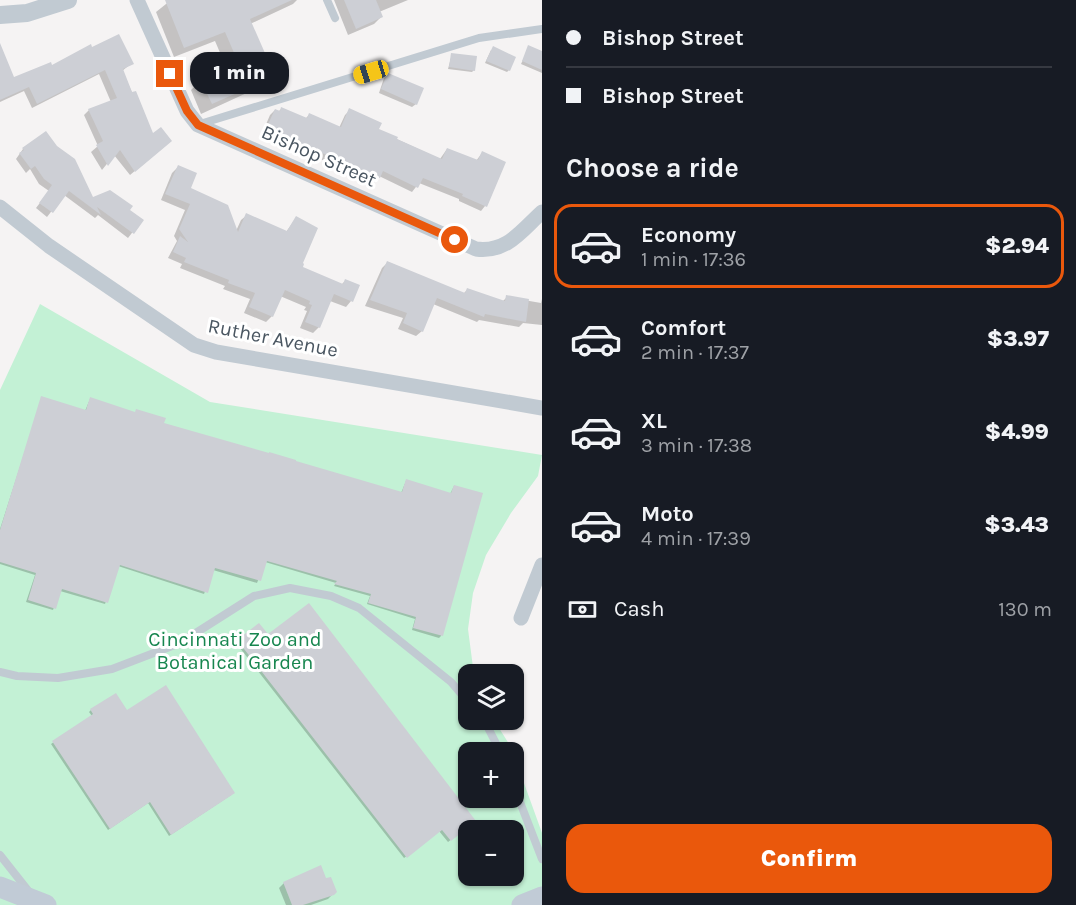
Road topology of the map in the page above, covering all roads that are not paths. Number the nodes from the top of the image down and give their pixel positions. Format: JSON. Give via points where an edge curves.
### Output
{"nodes":[{"id":1,"x":68,"y":0,"type":"edge"},
{"id":2,"x":137,"y":0,"type":"edge"},
{"id":3,"x":327,"y":0,"type":"edge"},
{"id":4,"x":0,"y":15,"type":"edge"},
{"id":5,"x":335,"y":18,"type":"dead end"},
{"id":6,"x":542,"y":29,"type":"edge"},
{"id":7,"x":198,"y":125,"type":"junction"},
{"id":8,"x":0,"y":207,"type":"edge"},
{"id":9,"x":542,"y":212,"type":"edge"},
{"id":10,"x":542,"y":408,"type":"edge"},
{"id":11,"x":542,"y":565,"type":"edge"},
{"id":12,"x":537,"y":590,"type":"edge"},
{"id":13,"x":521,"y":618,"type":"dead end"},
{"id":14,"x":0,"y":672,"type":"edge"},
{"id":15,"x":458,"y":690,"type":"edge"},
{"id":16,"x":522,"y":808,"type":"edge"},
{"id":17,"x":0,"y":855,"type":"edge"},
{"id":18,"x":542,"y":859,"type":"edge"},
{"id":19,"x":0,"y":887,"type":"edge"},
{"id":20,"x":542,"y":897,"type":"edge"},
{"id":21,"x":41,"y":903,"type":"edge"},
{"id":22,"x":522,"y":905,"type":"edge"}],
"edges":[{"from":1,"to":4,"type":"street","via":[[27,13]]},
{"from":2,"to":7,"type":"street","via":[[187,111]]},
{"from":3,"to":5,"type":"lane"},
{"from":6,"to":7,"type":"lane","via":[[479,38]]},
{"from":7,"to":9,"type":"street","name":"Bishop Street","via":[[476,249],[500,248]]},
{"from":8,"to":10,"type":"street","name":"Ruther Avenue","via":[[49,246],[194,345]]},
{"from":11,"to":12,"type":"street"},
{"from":12,"to":13,"type":"street"},
{"from":14,"to":15,"type":"lane","via":[[58,678],[112,669],[180,642],[254,596],[290,588],[331,596],[359,608]]},
{"from":16,"to":18,"type":"lane"},
{"from":17,"to":21,"type":"lane"},
{"from":19,"to":21,"type":"main road"},
{"from":20,"to":22,"type":"main road"}]}
